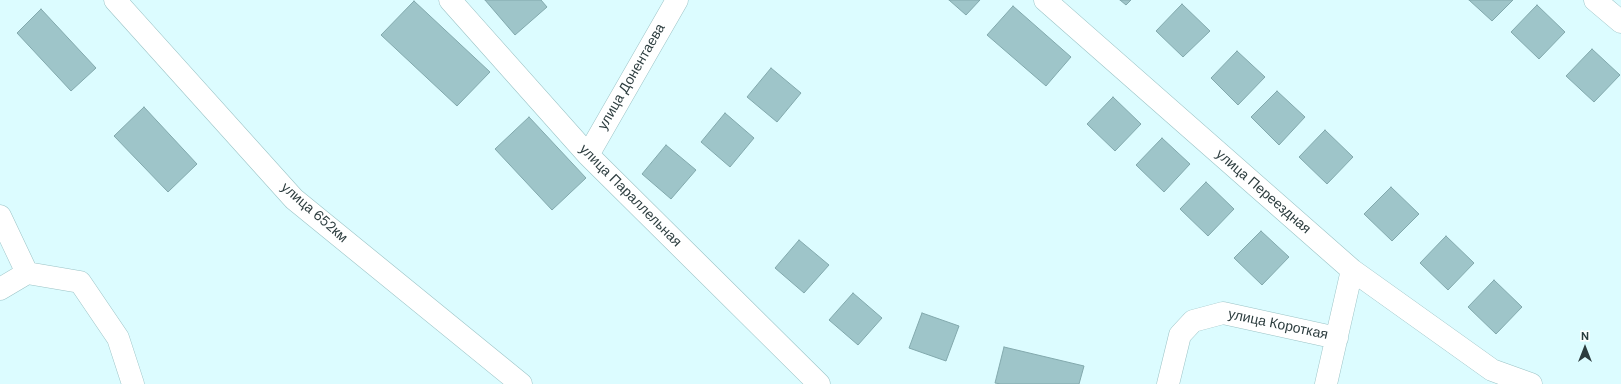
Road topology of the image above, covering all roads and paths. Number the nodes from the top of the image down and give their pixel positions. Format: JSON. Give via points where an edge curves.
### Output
{"nodes":[{"id":1,"x":115,"y":0,"type":"edge"},
{"id":2,"x":450,"y":0,"type":"edge"},
{"id":3,"x":677,"y":0,"type":"edge"},
{"id":4,"x":1045,"y":0,"type":"edge"},
{"id":5,"x":1595,"y":0,"type":"edge"},
{"id":6,"x":1621,"y":22,"type":"edge"},
{"id":7,"x":588,"y":155,"type":"junction"},
{"id":8,"x":0,"y":216,"type":"edge"},
{"id":9,"x":1352,"y":270,"type":"junction"},
{"id":10,"x":27,"y":273,"type":"junction"},
{"id":11,"x":0,"y":289,"type":"edge"},
{"id":12,"x":1337,"y":338,"type":"junction"},
{"id":13,"x":133,"y":384,"type":"edge"},
{"id":14,"x":521,"y":384,"type":"edge"},
{"id":15,"x":819,"y":384,"type":"edge"},
{"id":16,"x":1168,"y":384,"type":"edge"},
{"id":17,"x":1326,"y":384,"type":"edge"},
{"id":18,"x":1531,"y":384,"type":"edge"}],
"edges":[{"from":1,"to":14,"type":"street","name":"улица 652км","via":[[294,199]]},
{"from":2,"to":7,"type":"street","name":"улица Параллельная"},
{"from":3,"to":7,"type":"street","name":"улица Донентаева"},
{"from":4,"to":9,"type":"street","name":"улица Переездная"},
{"from":5,"to":6,"type":"street"},
{"from":7,"to":15,"type":"street","name":"улица Параллельная"},
{"from":8,"to":10,"type":"street"},
{"from":9,"to":12,"type":"street","name":"улица Короткая"},
{"from":9,"to":18,"type":"street","name":"улица Переездная","via":[[1492,370]]},
{"from":10,"to":11,"type":"street"},
{"from":10,"to":13,"type":"street","via":[[80,282],[118,338]]},
{"from":12,"to":16,"type":"street","name":"улица Короткая","via":[[1223,313],[1193,321],[1180,334]]},
{"from":12,"to":17,"type":"street","name":"улица Короткая"}]}
